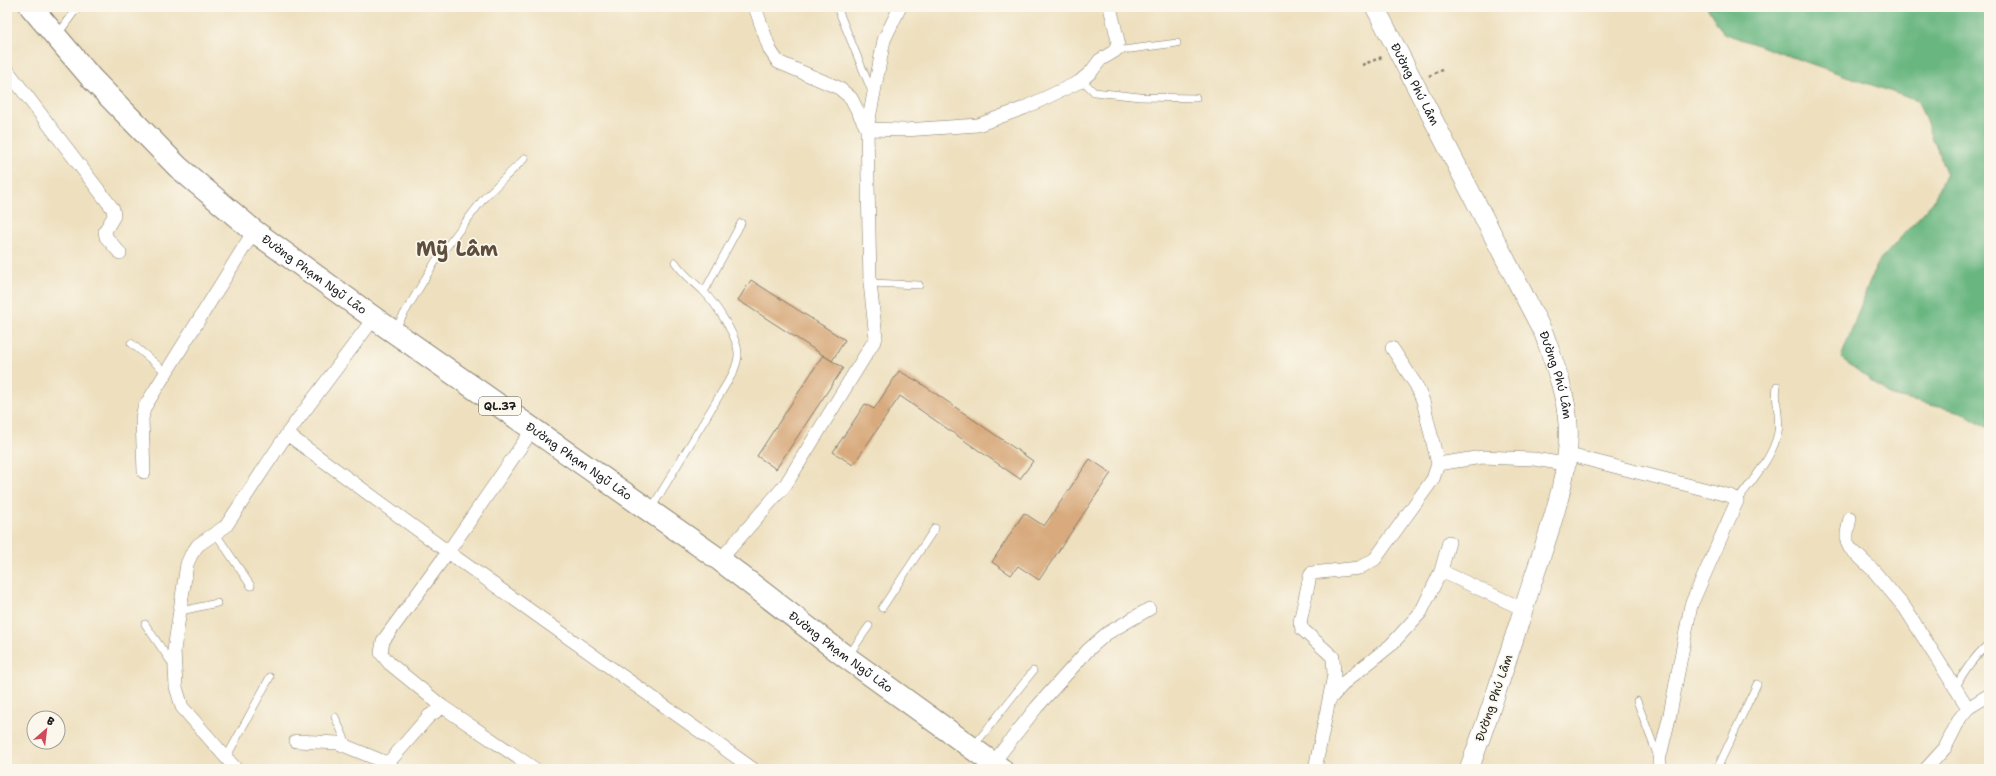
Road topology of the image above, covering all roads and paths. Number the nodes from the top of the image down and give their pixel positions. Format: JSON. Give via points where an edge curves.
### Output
{"nodes":[{"id":1,"x":32,"y":7,"type":"edge"},
{"id":2,"x":78,"y":7,"type":"edge"},
{"id":3,"x":755,"y":7,"type":"edge"},
{"id":4,"x":837,"y":7,"type":"edge"},
{"id":5,"x":900,"y":7,"type":"edge"},
{"id":6,"x":1110,"y":7,"type":"edge"},
{"id":7,"x":1375,"y":7,"type":"edge"},
{"id":8,"x":57,"y":36,"type":"junction"},
{"id":9,"x":1177,"y":43,"type":"dead end"},
{"id":10,"x":1115,"y":51,"type":"junction"},
{"id":11,"x":1398,"y":52,"type":"junction"},
{"id":12,"x":1362,"y":65,"type":"dead end"},
{"id":13,"x":7,"y":70,"type":"edge"},
{"id":14,"x":1084,"y":78,"type":"junction"},
{"id":15,"x":874,"y":96,"type":"junction"},
{"id":16,"x":1196,"y":98,"type":"dead end"},
{"id":17,"x":867,"y":129,"type":"junction"},
{"id":18,"x":525,"y":158,"type":"dead end"},
{"id":19,"x":741,"y":223,"type":"dead end"},
{"id":20,"x":254,"y":230,"type":"junction"},
{"id":21,"x":120,"y":253,"type":"dead end"},
{"id":22,"x":675,"y":262,"type":"dead end"},
{"id":23,"x":870,"y":284,"type":"junction"},
{"id":24,"x":919,"y":285,"type":"dead end"},
{"id":25,"x":704,"y":292,"type":"junction"},
{"id":26,"x":374,"y":318,"type":"junction"},
{"id":27,"x":394,"y":331,"type":"junction"},
{"id":28,"x":131,"y":343,"type":"dead end"},
{"id":29,"x":1392,"y":348,"type":"dead end"},
{"id":30,"x":167,"y":373,"type":"junction"},
{"id":31,"x":1777,"y":386,"type":"dead end"},
{"id":32,"x":533,"y":429,"type":"junction"},
{"id":33,"x":287,"y":434,"type":"junction"},
{"id":34,"x":1566,"y":459,"type":"junction"},
{"id":35,"x":1438,"y":464,"type":"junction"},
{"id":36,"x":144,"y":472,"type":"dead end"},
{"id":37,"x":1737,"y":501,"type":"junction"},
{"id":38,"x":649,"y":512,"type":"junction"},
{"id":39,"x":1850,"y":518,"type":"dead end"},
{"id":40,"x":935,"y":528,"type":"dead end"},
{"id":41,"x":216,"y":534,"type":"junction"},
{"id":42,"x":1449,"y":542,"type":"dead end"},
{"id":43,"x":448,"y":552,"type":"junction"},
{"id":44,"x":720,"y":560,"type":"junction"},
{"id":45,"x":1441,"y":571,"type":"junction"},
{"id":46,"x":251,"y":586,"type":"dead end"},
{"id":47,"x":217,"y":604,"type":"dead end"},
{"id":48,"x":882,"y":608,"type":"dead end"},
{"id":49,"x":1149,"y":609,"type":"dead end"},
{"id":50,"x":1523,"y":609,"type":"junction"},
{"id":51,"x":181,"y":611,"type":"junction"},
{"id":52,"x":145,"y":624,"type":"dead end"},
{"id":53,"x":869,"y":626,"type":"dead end"},
{"id":54,"x":1989,"y":643,"type":"edge"},
{"id":55,"x":846,"y":658,"type":"junction"},
{"id":56,"x":173,"y":666,"type":"junction"},
{"id":57,"x":1033,"y":671,"type":"dead end"},
{"id":58,"x":270,"y":677,"type":"dead end"},
{"id":59,"x":1757,"y":684,"type":"dead end"},
{"id":60,"x":1956,"y":687,"type":"junction"},
{"id":61,"x":1989,"y":695,"type":"edge"},
{"id":62,"x":1329,"y":700,"type":"junction"},
{"id":63,"x":1637,"y":701,"type":"dead end"},
{"id":64,"x":443,"y":707,"type":"junction"},
{"id":65,"x":1968,"y":708,"type":"junction"},
{"id":66,"x":335,"y":717,"type":"dead end"},
{"id":67,"x":296,"y":741,"type":"dead end"},
{"id":68,"x":348,"y":746,"type":"junction"},
{"id":69,"x":973,"y":748,"type":"junction"},
{"id":70,"x":226,"y":758,"type":"junction"},
{"id":71,"x":1660,"y":764,"type":"edge"},
{"id":72,"x":385,"y":766,"type":"edge"},
{"id":73,"x":998,"y":766,"type":"edge"},
{"id":74,"x":236,"y":769,"type":"edge"},
{"id":75,"x":535,"y":769,"type":"edge"},
{"id":76,"x":753,"y":769,"type":"edge"},
{"id":77,"x":1315,"y":769,"type":"edge"},
{"id":78,"x":1469,"y":769,"type":"edge"},
{"id":79,"x":1717,"y":769,"type":"edge"},
{"id":80,"x":1926,"y":769,"type":"edge"}],
"edges":[{"from":1,"to":8,"type":"highway","name":"Đường Phạm Ngũ Lão","number":"QL.37"},
{"from":2,"to":8,"type":"lane"},
{"from":3,"to":17,"type":"street","via":[[770,50],[778,62],[839,88],[851,98]]},
{"from":4,"to":15,"type":"lane"},
{"from":5,"to":15,"type":"street","via":[[884,40]]},
{"from":6,"to":10,"type":"street","via":[[1118,41]]},
{"from":7,"to":11,"type":"main road","name":"Đường Phú Lâm"},
{"from":8,"to":20,"type":"highway","name":"Đường Phạm Ngũ Lão","number":"QL.37","via":[[93,80],[178,167]]},
{"from":9,"to":10,"type":"lane"},
{"from":10,"to":14,"type":"street","via":[[1100,60]]},
{"from":11,"to":12,"type":"path"},
{"from":11,"to":34,"type":"main road","name":"Đường Phú Lâm","via":[[1544,334],[1561,385],[1568,425]]},
{"from":13,"to":21,"type":"street","via":[[113,209],[114,216],[105,231],[106,238]]},
{"from":14,"to":16,"type":"lane","via":[[1085,83],[1094,92],[1140,97]]},
{"from":14,"to":17,"type":"street","via":[[1024,108],[978,125],[905,130]]},
{"from":15,"to":17,"type":"street"},
{"from":17,"to":23,"type":"street"},
{"from":18,"to":27,"type":"lane","via":[[484,198],[435,262]]},
{"from":19,"to":25,"type":"lane"},
{"from":20,"to":26,"type":"highway","name":"Đường Phạm Ngũ Lão","number":"QL.37"},
{"from":20,"to":30,"type":"street"},
{"from":22,"to":25,"type":"lane"},
{"from":23,"to":24,"type":"lane"},
{"from":23,"to":44,"type":"street","via":[[876,338],[786,484]]},
{"from":25,"to":38,"type":"lane","via":[[733,336],[738,355],[733,373]]},
{"from":26,"to":27,"type":"highway","name":"Đường Phạm Ngũ Lão","number":"QL.37"},
{"from":26,"to":33,"type":"street"},
{"from":27,"to":32,"type":"highway","name":"Đường Phạm Ngũ Lão","number":"QL.37"},
{"from":28,"to":30,"type":"lane"},
{"from":29,"to":35,"type":"street","via":[[1416,385],[1423,401]]},
{"from":30,"to":36,"type":"street","via":[[144,408]]},
{"from":31,"to":37,"type":"lane","via":[[1775,396],[1779,431],[1766,461]]},
{"from":32,"to":38,"type":"highway","name":"Đường Phạm Ngũ Lão","number":"QL.37"},
{"from":32,"to":43,"type":"street"},
{"from":33,"to":41,"type":"street","via":[[233,517]]},
{"from":33,"to":43,"type":"street"},
{"from":34,"to":35,"type":"street","via":[[1482,457]]},
{"from":34,"to":37,"type":"street","via":[[1731,496]]},
{"from":34,"to":50,"type":"main road","name":"Đường Phú Lâm","via":[[1558,503]]},
{"from":35,"to":62,"type":"street","via":[[1433,479],[1375,559],[1359,568],[1310,576],[1300,622],[1302,628],[1333,657],[1334,675]]},
{"from":37,"to":71,"type":"street","via":[[1691,605]]},
{"from":38,"to":44,"type":"highway","name":"Đường Phạm Ngũ Lão","number":"QL.37"},
{"from":39,"to":60,"type":"street","via":[[1846,542],[1905,608]]},
{"from":40,"to":48,"type":"lane"},
{"from":41,"to":46,"type":"lane"},
{"from":41,"to":51,"type":"street","via":[[198,545],[191,555],[181,597]]},
{"from":42,"to":45,"type":"street"},
{"from":43,"to":64,"type":"street","via":[[383,641],[382,653],[389,663]]},
{"from":43,"to":76,"type":"street"},
{"from":44,"to":55,"type":"highway","name":"Đường Phạm Ngũ Lão","number":"QL.37"},
{"from":45,"to":50,"type":"street"},
{"from":45,"to":62,"type":"street","via":[[1421,612],[1391,645],[1346,681]]},
{"from":47,"to":51,"type":"lane"},
{"from":49,"to":73,"type":"street","via":[[1106,634],[1088,650],[1036,708]]},
{"from":50,"to":78,"type":"main road","name":"Đường Phú Lâm","via":[[1488,721]]},
{"from":51,"to":56,"type":"street"},
{"from":52,"to":56,"type":"lane"},
{"from":53,"to":55,"type":"lane"},
{"from":54,"to":60,"type":"lane","via":[[1964,671]]},
{"from":55,"to":69,"type":"highway","name":"Đường Phạm Ngũ Lão","number":"QL.37"},
{"from":56,"to":70,"type":"street","via":[[182,707]]},
{"from":57,"to":69,"type":"lane"},
{"from":58,"to":70,"type":"lane"},
{"from":59,"to":79,"type":"lane"},
{"from":60,"to":65,"type":"street"},
{"from":61,"to":65,"type":"street"},
{"from":62,"to":77,"type":"street"},
{"from":63,"to":71,"type":"lane"},
{"from":64,"to":72,"type":"street","via":[[429,716]]},
{"from":64,"to":75,"type":"street"},
{"from":65,"to":80,"type":"street","via":[[1945,748]]},
{"from":66,"to":68,"type":"lane"},
{"from":67,"to":68,"type":"street","via":[[338,743]]},
{"from":68,"to":72,"type":"street"},
{"from":69,"to":73,"type":"highway","name":"Đường Phạm Ngũ Lão","number":"QL.37"},
{"from":70,"to":74,"type":"street"}]}
